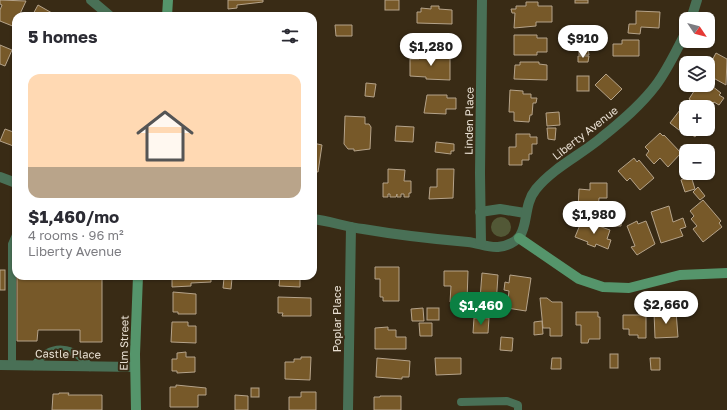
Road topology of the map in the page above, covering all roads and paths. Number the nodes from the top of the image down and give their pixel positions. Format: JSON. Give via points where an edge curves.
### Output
{"nodes":[{"id":1,"x":91,"y":0,"type":"edge"},
{"id":2,"x":168,"y":0,"type":"edge"},
{"id":3,"x":482,"y":0,"type":"edge"},
{"id":4,"x":696,"y":0,"type":"edge"},
{"id":5,"x":105,"y":12,"type":"edge"},
{"id":6,"x":167,"y":12,"type":"edge"},
{"id":7,"x":693,"y":12,"type":"edge"},
{"id":8,"x":679,"y":45,"type":"edge"},
{"id":9,"x":0,"y":177,"type":"edge"},
{"id":10,"x":12,"y":182,"type":"edge"},
{"id":11,"x":480,"y":212,"type":"junction"},
{"id":12,"x":525,"y":213,"type":"junction"},
{"id":13,"x":317,"y":220,"type":"edge"},
{"id":14,"x":351,"y":227,"type":"junction"},
{"id":15,"x":519,"y":238,"type":"junction"},
{"id":16,"x":481,"y":243,"type":"junction"},
{"id":17,"x":12,"y":244,"type":"edge"},
{"id":18,"x":727,"y":273,"type":"edge"},
{"id":19,"x":12,"y":280,"type":"edge"},
{"id":20,"x":12,"y":280,"type":"edge"},
{"id":21,"x":138,"y":280,"type":"edge"},
{"id":22,"x":0,"y":365,"type":"edge"},
{"id":23,"x":12,"y":365,"type":"junction"},
{"id":24,"x":34,"y":366,"type":"junction"},
{"id":25,"x":90,"y":367,"type":"junction"},
{"id":26,"x":135,"y":367,"type":"junction"},
{"id":27,"x":461,"y":402,"type":"dead end"},
{"id":28,"x":136,"y":410,"type":"edge"},
{"id":29,"x":348,"y":410,"type":"edge"},
{"id":30,"x":518,"y":410,"type":"edge"}],
"edges":[{"from":1,"to":5,"type":"street"},
{"from":2,"to":6,"type":"street"},
{"from":3,"to":11,"type":"street","name":"Linden Place"},
{"from":4,"to":7,"type":"street"},
{"from":8,"to":12,"type":"street","name":"Liberty Avenue","via":[[657,84],[640,104],[547,179],[533,194]]},
{"from":9,"to":10,"type":"street"},
{"from":11,"to":12,"type":"street","via":[[500,209]]},
{"from":11,"to":16,"type":"street","name":"Linden Place"},
{"from":12,"to":15,"type":"street","name":"Liberty Avenue","via":[[524,230]]},
{"from":13,"to":14,"type":"street"},
{"from":14,"to":16,"type":"street","via":[[409,237]]},
{"from":14,"to":29,"type":"street","name":"Poplar Place"},
{"from":15,"to":16,"type":"street","via":[[507,245],[496,247]]},
{"from":15,"to":18,"type":"street","via":[[579,279],[603,287],[629,288],[680,275]]},
{"from":17,"to":19,"type":"lane"},
{"from":20,"to":23,"type":"lane"},
{"from":21,"to":26,"type":"street","name":"Elm Street"},
{"from":22,"to":23,"type":"street","name":"Castle Place"},
{"from":23,"to":24,"type":"street","name":"Castle Place"},
{"from":24,"to":25,"type":"street","name":"Castle Place"},
{"from":24,"to":25,"type":"lane","via":[[47,354],[68,349],[83,357]]},
{"from":25,"to":26,"type":"street","name":"Castle Place"},
{"from":26,"to":28,"type":"street","name":"Elm Street"},
{"from":27,"to":30,"type":"lane","via":[[507,400],[518,405]]}]}
